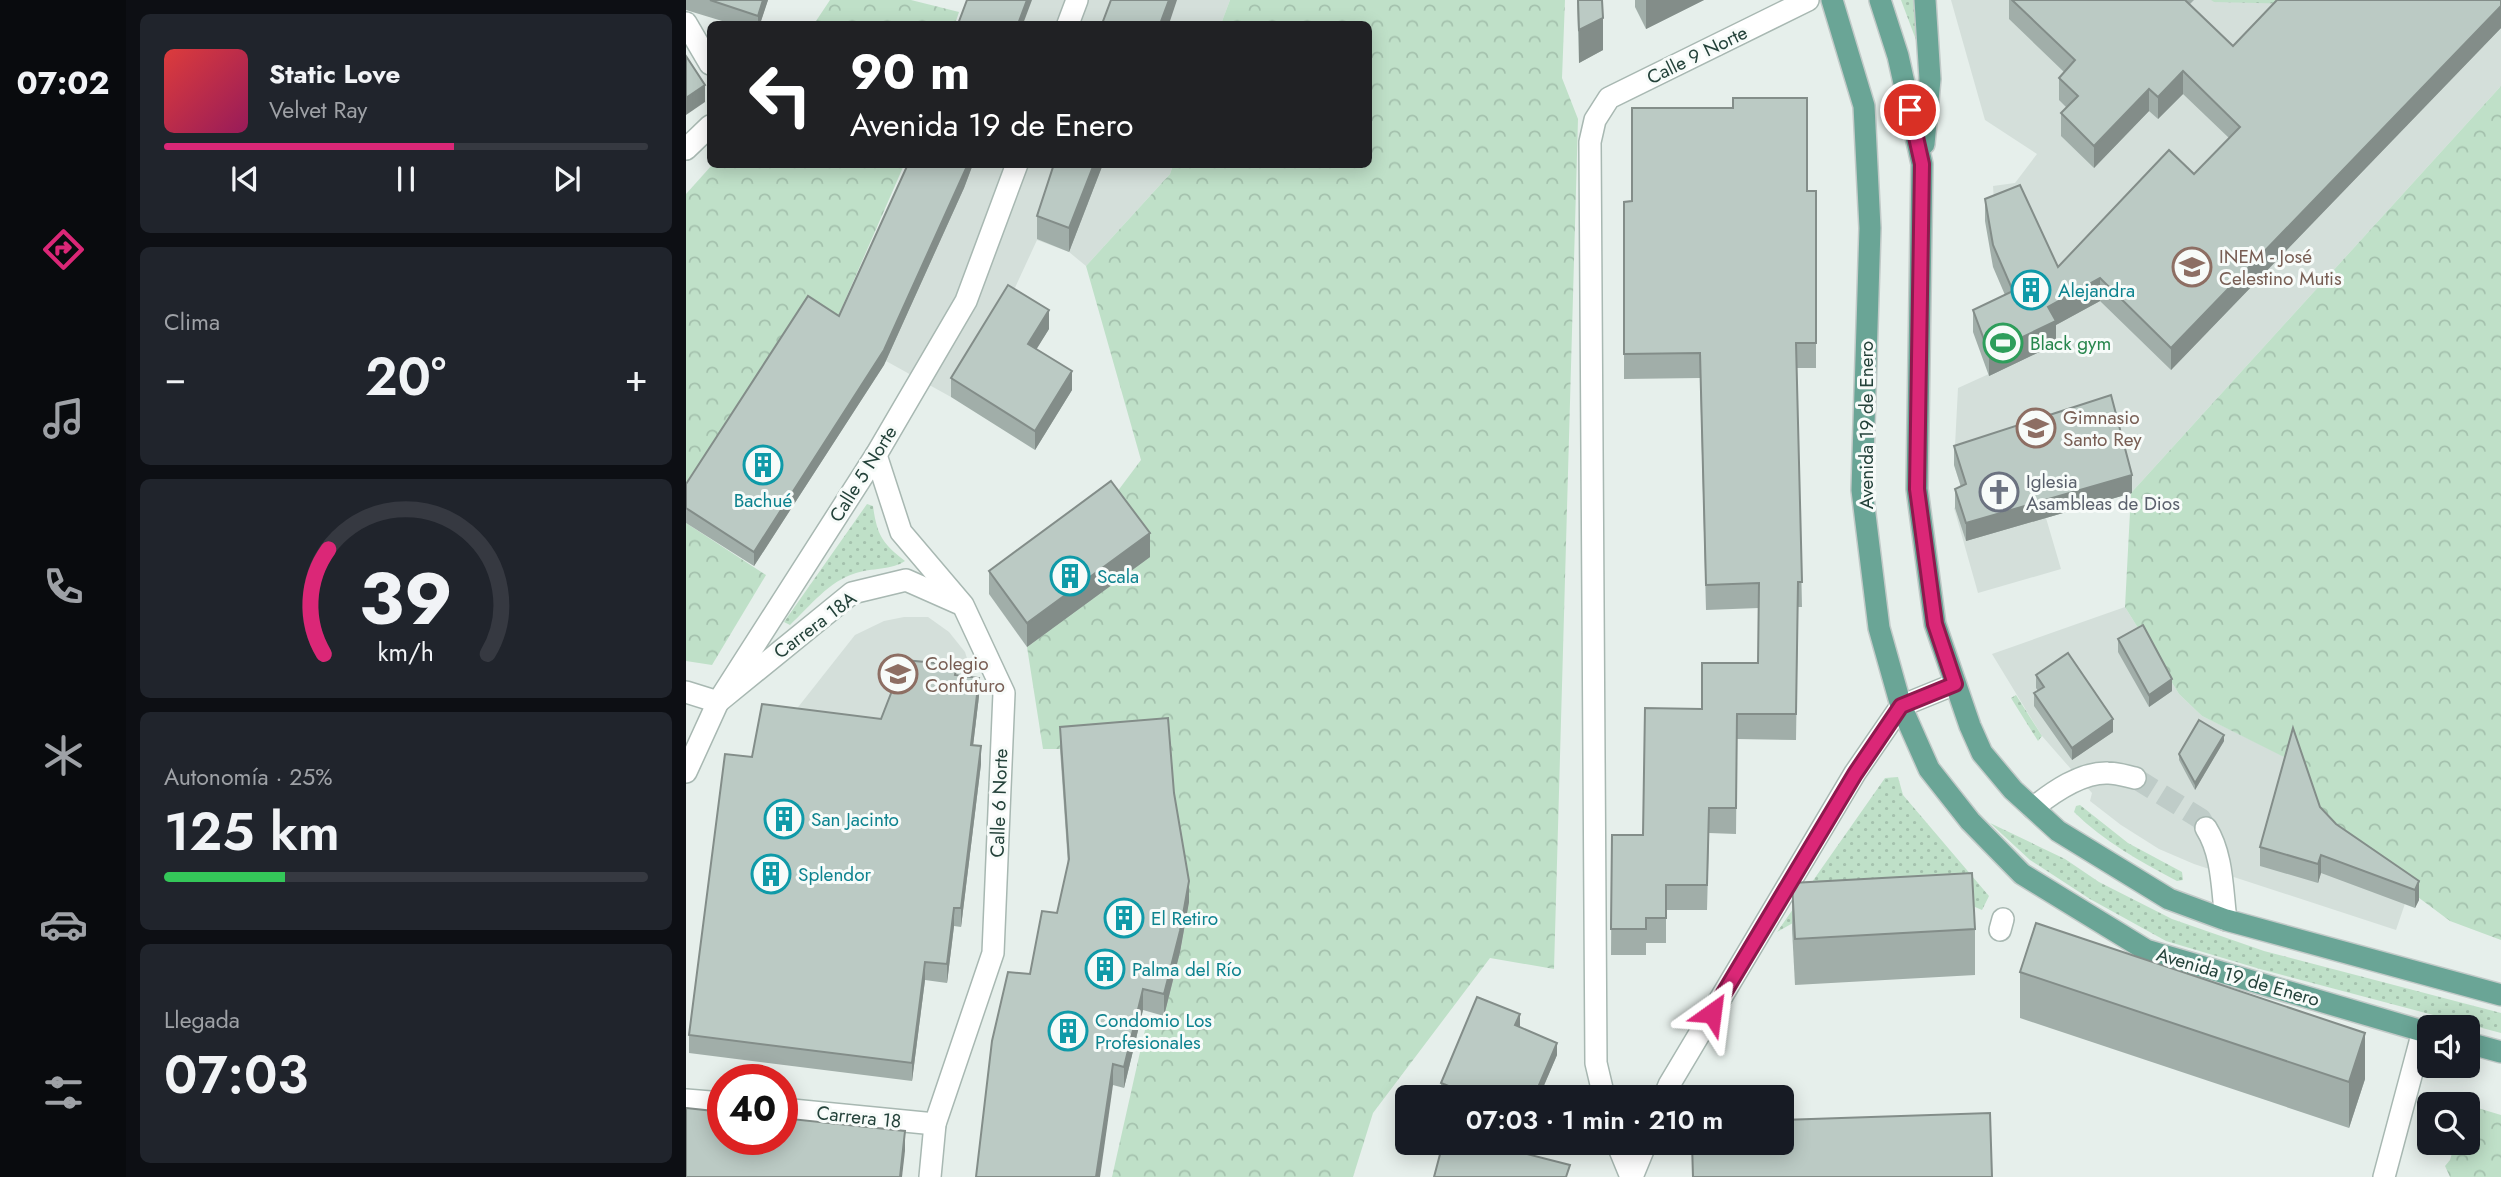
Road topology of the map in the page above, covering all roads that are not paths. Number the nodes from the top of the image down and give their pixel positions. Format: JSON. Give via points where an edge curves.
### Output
{"nodes":[{"id":1,"x":1077,"y":0,"type":"edge"},
{"id":2,"x":1808,"y":0,"type":"edge"},
{"id":3,"x":1832,"y":0,"type":"edge"},
{"id":4,"x":1880,"y":0,"type":"edge"},
{"id":5,"x":1925,"y":0,"type":"edge"},
{"id":6,"x":1069,"y":21,"type":"edge"},
{"id":7,"x":686,"y":23,"type":"edge"},
{"id":8,"x":707,"y":59,"type":"edge"},
{"id":9,"x":707,"y":129,"type":"edge"},
{"id":10,"x":686,"y":149,"type":"edge"},
{"id":11,"x":1922,"y":164,"type":"junction"},
{"id":12,"x":1016,"y":168,"type":"edge"},
{"id":13,"x":876,"y":455,"type":"junction"},
{"id":14,"x":963,"y":605,"type":"junction"},
{"id":15,"x":1955,"y":684,"type":"junction"},
{"id":16,"x":686,"y":692,"type":"edge"},
{"id":17,"x":718,"y":702,"type":"junction"},
{"id":18,"x":1901,"y":706,"type":"junction"},
{"id":19,"x":686,"y":772,"type":"edge"},
{"id":20,"x":2135,"y":778,"type":"tunnel mouth"},
{"id":21,"x":2033,"y":808,"type":"junction"},
{"id":22,"x":2207,"y":828,"type":"tunnel mouth"},
{"id":23,"x":2225,"y":920,"type":"junction"},
{"id":24,"x":2501,"y":995,"type":"edge"},
{"id":25,"x":2417,"y":1029,"type":"edge"},
{"id":26,"x":2480,"y":1046,"type":"edge"},
{"id":27,"x":2501,"y":1052,"type":"edge"},
{"id":28,"x":2417,"y":1067,"type":"edge"},
{"id":29,"x":1601,"y":1085,"type":"edge"},
{"id":30,"x":1669,"y":1085,"type":"edge"},
{"id":31,"x":686,"y":1100,"type":"edge"},
{"id":32,"x":707,"y":1102,"type":"edge"},
{"id":33,"x":798,"y":1111,"type":"edge"},
{"id":34,"x":935,"y":1124,"type":"junction"},
{"id":35,"x":1622,"y":1155,"type":"edge"},
{"id":36,"x":1641,"y":1155,"type":"edge"},
{"id":37,"x":2390,"y":1171,"type":"edge"},
{"id":38,"x":930,"y":1177,"type":"edge"},
{"id":39,"x":1631,"y":1177,"type":"edge"}],
"edges":[{"from":1,"to":6,"type":"street"},
{"from":2,"to":29,"type":"street","name":"Calle 9 Norte","via":[[1609,98],[1595,120],[1590,142],[1596,1063]]},
{"from":3,"to":18,"type":"main road","name":"Avenida 19 de Enero","via":[[1864,106],[1870,228],[1862,490],[1879,628]]},
{"from":4,"to":11,"type":"main road","via":[[1898,56]]},
{"from":5,"to":11,"type":"main road","via":[[1930,79]]},
{"from":7,"to":8,"type":"street"},
{"from":9,"to":10,"type":"street"},
{"from":11,"to":15,"type":"main road","via":[[1917,489],[1935,624]]},
{"from":12,"to":13,"type":"street","name":"Calle 5 Norte","via":[[967,301]]},
{"from":13,"to":14,"type":"street","name":"Calle 6 Norte","via":[[901,532]]},
{"from":13,"to":17,"type":"street","name":"Calle 5 Norte"},
{"from":14,"to":17,"type":"street","name":"Carrera 18A","via":[[906,580],[852,593]]},
{"from":14,"to":34,"type":"street","name":"Calle 6 Norte","via":[[1003,693],[993,953]]},
{"from":15,"to":18,"type":"street"},
{"from":15,"to":21,"type":"main road","via":[[1982,753]]},
{"from":16,"to":17,"type":"street"},
{"from":17,"to":19,"type":"street","name":"Calle 5 Norte"},
{"from":18,"to":25,"type":"main road","name":"Avenida 19 de Enero","via":[[1929,769],[1970,821],[2022,874],[2146,950]]},
{"from":18,"to":30,"type":"street","via":[[1855,774]]},
{"from":20,"to":21,"type":"street","via":[[2106,773],[2088,776],[2051,793]]},
{"from":21,"to":23,"type":"main road","via":[[2058,831],[2169,899]]},
{"from":22,"to":23,"type":"street","via":[[2218,859]]},
{"from":23,"to":24,"type":"main road"},
{"from":26,"to":27,"type":"main road"},
{"from":28,"to":37,"type":"street"},
{"from":31,"to":32,"type":"street"},
{"from":33,"to":34,"type":"street","name":"Carrera 18"},
{"from":34,"to":38,"type":"street","name":"Calle 6 Norte"},
{"from":35,"to":39,"type":"street"},
{"from":36,"to":39,"type":"street"}]}
